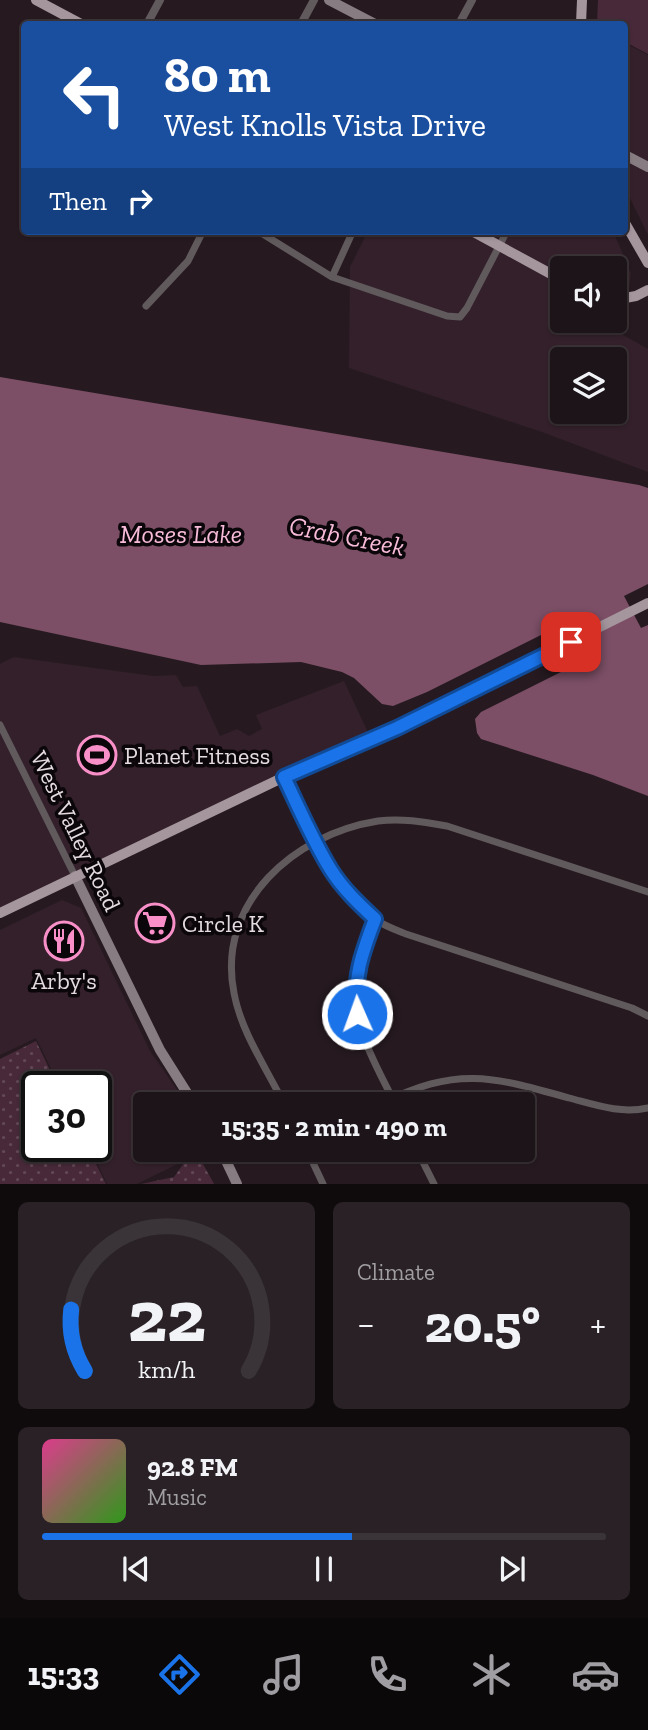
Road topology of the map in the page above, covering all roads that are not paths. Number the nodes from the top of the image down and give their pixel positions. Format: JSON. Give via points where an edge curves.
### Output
{"nodes":[{"id":1,"x":36,"y":0,"type":"edge"},
{"id":2,"x":160,"y":0,"type":"edge"},
{"id":3,"x":314,"y":0,"type":"edge"},
{"id":4,"x":329,"y":0,"type":"edge"},
{"id":5,"x":472,"y":0,"type":"edge"},
{"id":6,"x":582,"y":0,"type":"edge"},
{"id":7,"x":74,"y":21,"type":"edge"},
{"id":8,"x":149,"y":21,"type":"edge"},
{"id":9,"x":303,"y":21,"type":"edge"},
{"id":10,"x":369,"y":21,"type":"edge"},
{"id":11,"x":461,"y":21,"type":"edge"},
{"id":12,"x":581,"y":21,"type":"edge"},
{"id":13,"x":628,"y":157,"type":"edge"},
{"id":14,"x":648,"y":167,"type":"edge"},
{"id":15,"x":628,"y":228,"type":"edge"},
{"id":16,"x":200,"y":235,"type":"edge"},
{"id":17,"x":264,"y":235,"type":"edge"},
{"id":18,"x":350,"y":235,"type":"edge"},
{"id":19,"x":480,"y":235,"type":"edge"},
{"id":20,"x":505,"y":235,"type":"edge"},
{"id":21,"x":500,"y":245,"type":"junction"},
{"id":22,"x":648,"y":263,"type":"edge"},
{"id":23,"x":550,"y":273,"type":"edge"},
{"id":24,"x":331,"y":277,"type":"junction"},
{"id":25,"x":648,"y":290,"type":"edge"},
{"id":26,"x":627,"y":298,"type":"edge"},
{"id":27,"x":146,"y":306,"type":"dead end"},
{"id":28,"x":648,"y":603,"type":"edge"},
{"id":29,"x":0,"y":725,"type":"edge"},
{"id":30,"x":284,"y":777,"type":"junction"},
{"id":31,"x":315,"y":843,"type":"junction"},
{"id":32,"x":75,"y":876,"type":"junction"},
{"id":33,"x":648,"y":892,"type":"edge"},
{"id":34,"x":0,"y":913,"type":"edge"},
{"id":35,"x":375,"y":919,"type":"junction"},
{"id":36,"x":648,"y":1016,"type":"edge"},
{"id":37,"x":186,"y":1092,"type":"edge"},
{"id":38,"x":278,"y":1092,"type":"edge"},
{"id":39,"x":390,"y":1092,"type":"edge"},
{"id":40,"x":413,"y":1092,"type":"edge"},
{"id":41,"x":648,"y":1108,"type":"edge"},
{"id":42,"x":227,"y":1162,"type":"edge"},
{"id":43,"x":313,"y":1162,"type":"edge"},
{"id":44,"x":423,"y":1162,"type":"edge"},
{"id":45,"x":237,"y":1184,"type":"edge"},
{"id":46,"x":323,"y":1184,"type":"edge"},
{"id":47,"x":434,"y":1184,"type":"edge"}],
"edges":[{"from":1,"to":7,"type":"main road"},
{"from":2,"to":8,"type":"street"},
{"from":3,"to":9,"type":"street"},
{"from":4,"to":10,"type":"main road"},
{"from":5,"to":11,"type":"street"},
{"from":6,"to":12,"type":"main road"},
{"from":13,"to":14,"type":"main road"},
{"from":15,"to":22,"type":"main road"},
{"from":16,"to":27,"type":"street","via":[[188,261]]},
{"from":17,"to":24,"type":"street"},
{"from":18,"to":24,"type":"street"},
{"from":19,"to":21,"type":"main road"},
{"from":20,"to":21,"type":"street"},
{"from":21,"to":23,"type":"main road"},
{"from":21,"to":24,"type":"street","via":[[467,308],[455,318]]},
{"from":25,"to":26,"type":"main road"},
{"from":28,"to":30,"type":"main road","via":[[397,728]]},
{"from":29,"to":32,"type":"street","name":"West Valley Road"},
{"from":30,"to":31,"type":"street"},
{"from":30,"to":32,"type":"main road"},
{"from":31,"to":33,"type":"street","via":[[379,821],[413,820],[447,826]]},
{"from":31,"to":35,"type":"street","via":[[332,872]]},
{"from":31,"to":38,"type":"street","via":[[282,862],[261,883],[245,909],[232,952],[233,992]]},
{"from":32,"to":34,"type":"main road"},
{"from":32,"to":37,"type":"main road","name":"West Valley Road","via":[[160,1050]]},
{"from":35,"to":36,"type":"street","via":[[405,934]]},
{"from":35,"to":39,"type":"street","via":[[356,974],[355,992],[362,1034]]},
{"from":40,"to":41,"type":"street","via":[[458,1078],[486,1078],[614,1110]]},
{"from":42,"to":45,"type":"main road"},
{"from":43,"to":46,"type":"street"},
{"from":44,"to":47,"type":"street"}]}
